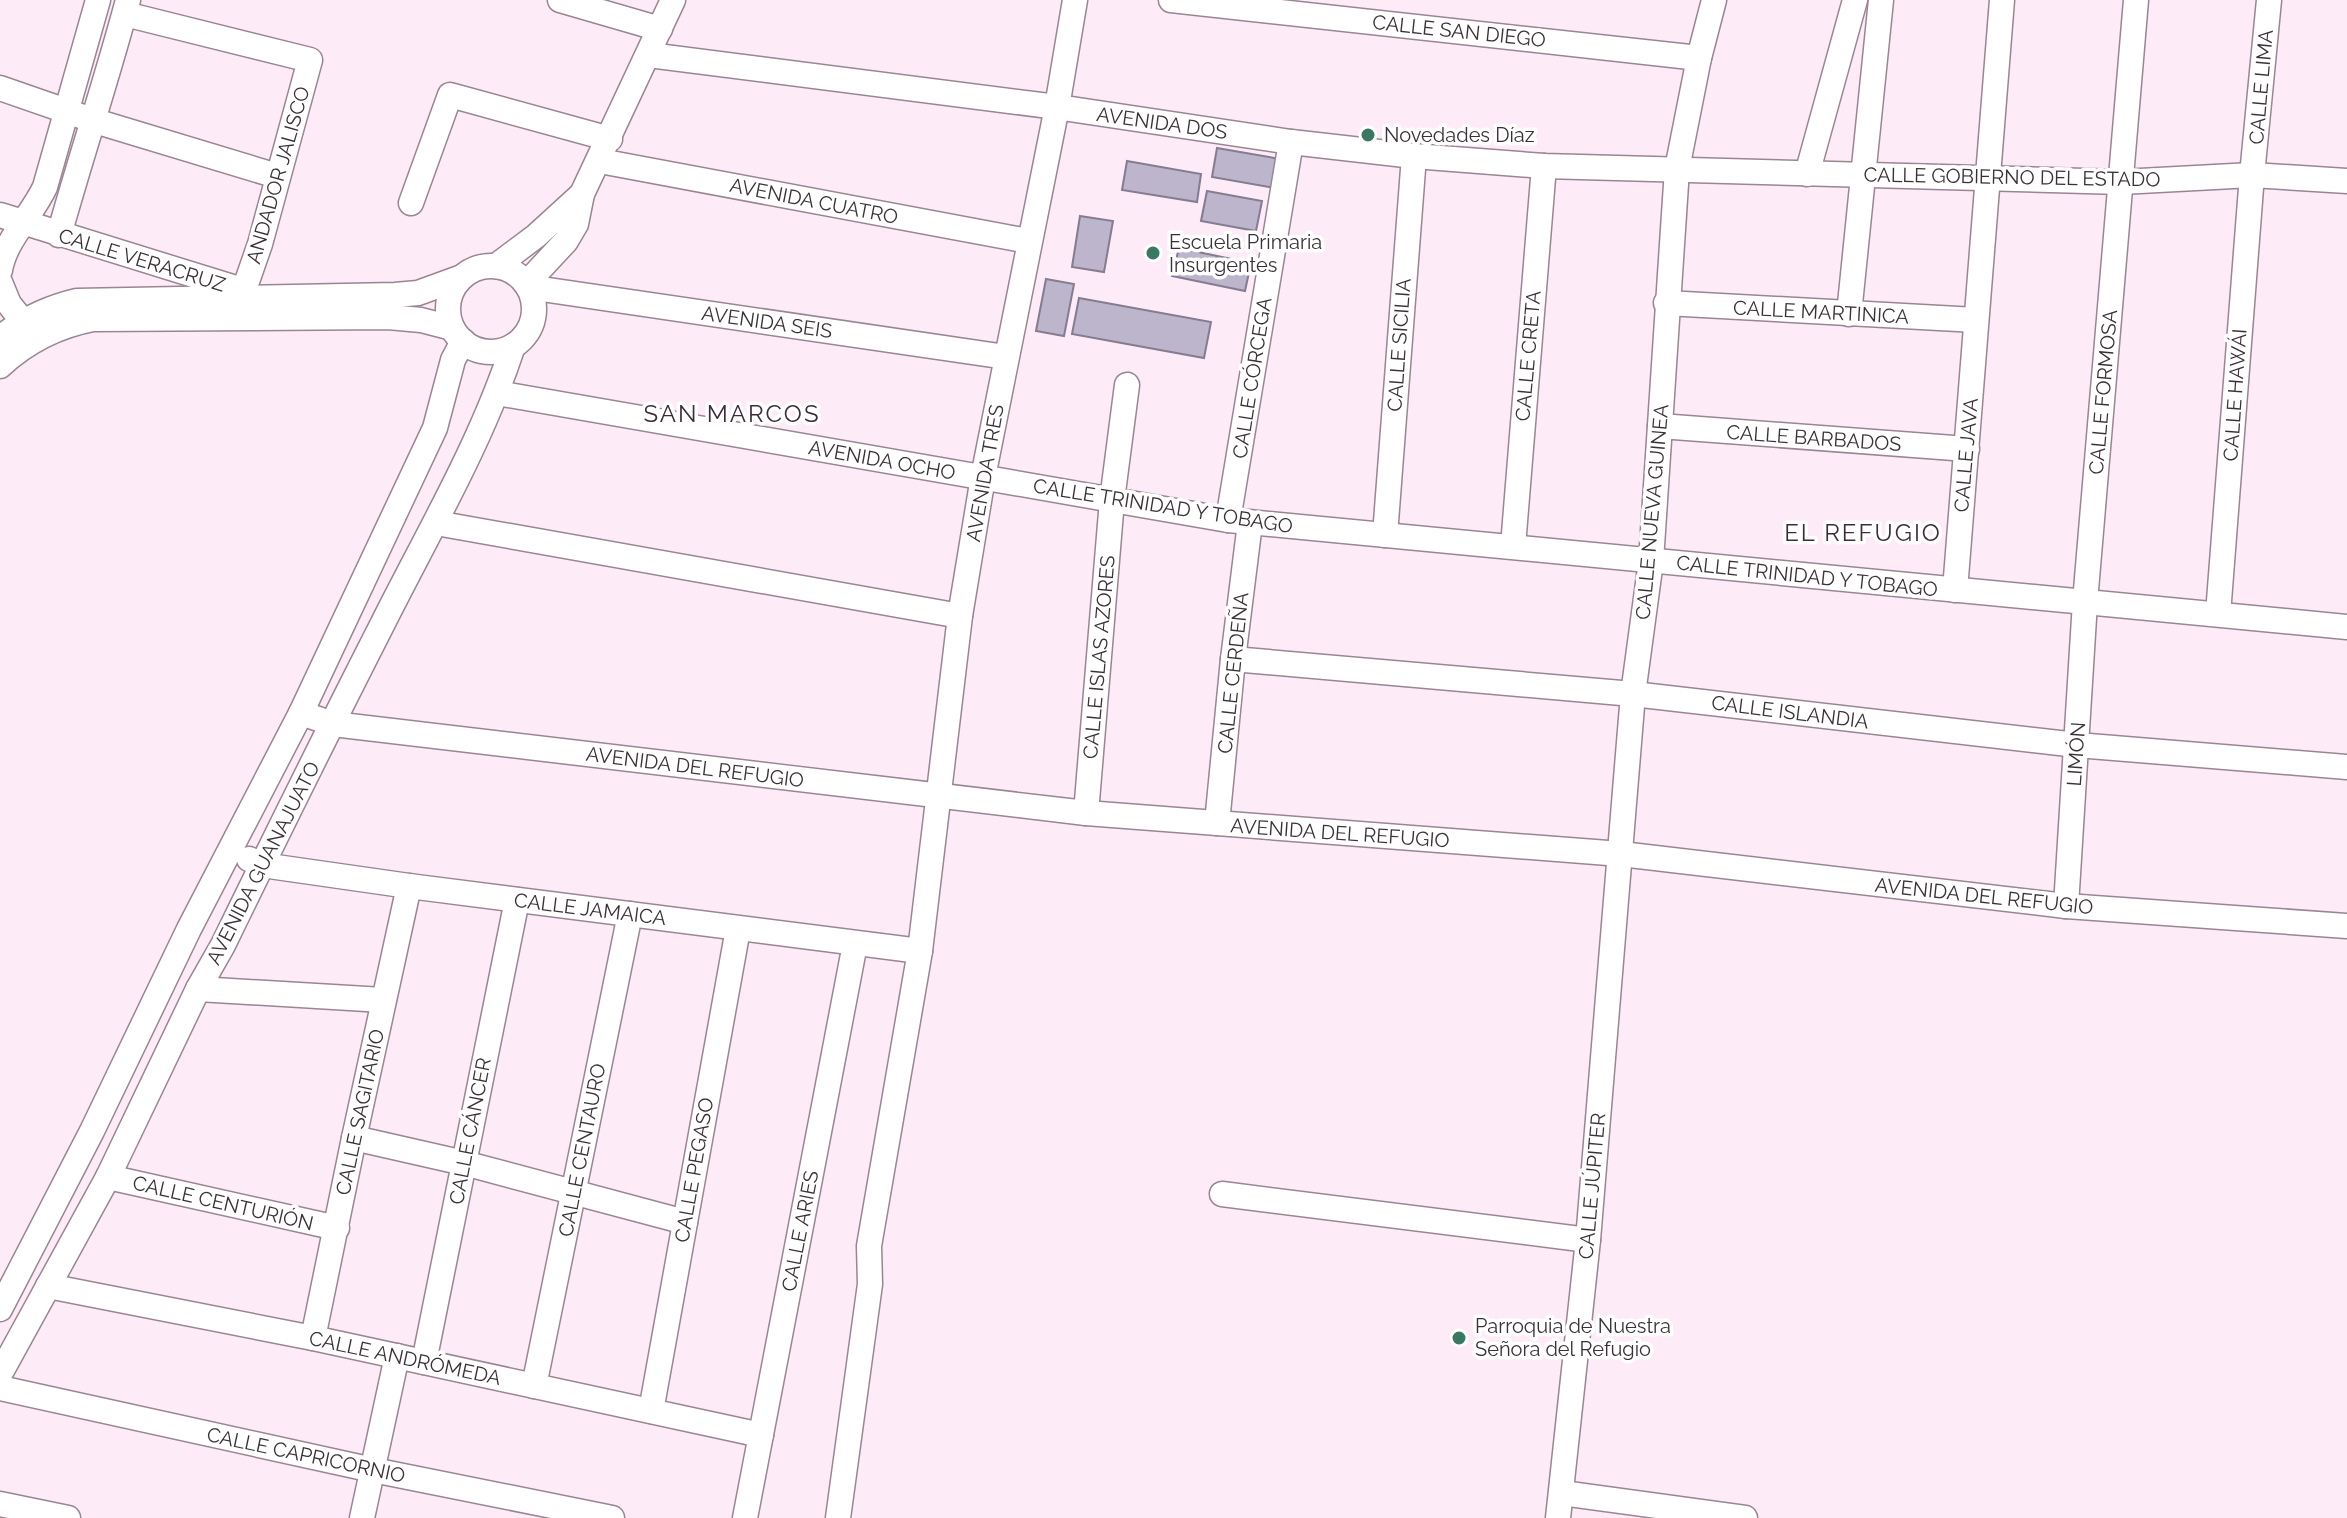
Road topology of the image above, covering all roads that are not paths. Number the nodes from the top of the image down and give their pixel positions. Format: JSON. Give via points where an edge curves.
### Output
{"nodes":[{"id":1,"x":98,"y":0,"type":"edge"},
{"id":2,"x":560,"y":0,"type":"edge"},
{"id":3,"x":673,"y":0,"type":"edge"},
{"id":4,"x":1075,"y":0,"type":"edge"},
{"id":5,"x":1171,"y":0,"type":"edge"},
{"id":6,"x":1714,"y":0,"type":"edge"},
{"id":7,"x":1855,"y":0,"type":"edge"},
{"id":8,"x":1881,"y":0,"type":"edge"},
{"id":9,"x":2002,"y":0,"type":"edge"},
{"id":10,"x":2136,"y":0,"type":"edge"},
{"id":11,"x":2269,"y":0,"type":"edge"},
{"id":12,"x":126,"y":7,"type":"edge"},
{"id":13,"x":660,"y":29,"type":"junction"},
{"id":14,"x":649,"y":55,"type":"junction"},
{"id":15,"x":1699,"y":58,"type":"junction"},
{"id":16,"x":0,"y":88,"type":"edge"},
{"id":17,"x":1057,"y":107,"type":"junction"},
{"id":18,"x":67,"y":111,"type":"junction"},
{"id":19,"x":95,"y":121,"type":"junction"},
{"id":20,"x":1291,"y":142,"type":"junction"},
{"id":21,"x":605,"y":150,"type":"junction"},
{"id":22,"x":1414,"y":156,"type":"junction"},
{"id":23,"x":1544,"y":166,"type":"junction"},
{"id":24,"x":1677,"y":169,"type":"junction"},
{"id":25,"x":1807,"y":174,"type":"junction"},
{"id":26,"x":2252,"y":175,"type":"junction"},
{"id":27,"x":277,"y":176,"type":"junction"},
{"id":28,"x":1862,"y":176,"type":"junction"},
{"id":29,"x":1988,"y":178,"type":"junction"},
{"id":30,"x":2347,"y":181,"type":"edge"},
{"id":31,"x":2121,"y":182,"type":"junction"},
{"id":32,"x":582,"y":194,"type":"junction"},
{"id":33,"x":411,"y":203,"type":"dead end"},
{"id":34,"x":0,"y":215,"type":"edge"},
{"id":35,"x":25,"y":224,"type":"junction"},
{"id":36,"x":59,"y":235,"type":"junction"},
{"id":37,"x":1028,"y":241,"type":"junction"},
{"id":38,"x":496,"y":266,"type":"junction"},
{"id":39,"x":0,"y":270,"type":"edge"},
{"id":40,"x":462,"y":277,"type":"junction"},
{"id":41,"x":0,"y":282,"type":"edge"},
{"id":42,"x":527,"y":285,"type":"junction"},
{"id":43,"x":1,"y":288,"type":"edge"},
{"id":44,"x":0,"y":294,"type":"edge"},
{"id":45,"x":252,"y":294,"type":"junction"},
{"id":46,"x":1666,"y":303,"type":"junction"},
{"id":47,"x":1849,"y":314,"type":"junction"},
{"id":48,"x":1976,"y":320,"type":"junction"},
{"id":49,"x":29,"y":330,"type":"junction"},
{"id":50,"x":458,"y":335,"type":"junction"},
{"id":51,"x":0,"y":338,"type":"edge"},
{"id":52,"x":513,"y":346,"type":"junction"},
{"id":53,"x":1006,"y":357,"type":"junction"},
{"id":54,"x":0,"y":366,"type":"edge"},
{"id":55,"x":1127,"y":385,"type":"dead end"},
{"id":56,"x":497,"y":393,"type":"junction"},
{"id":57,"x":1660,"y":426,"type":"junction"},
{"id":58,"x":1967,"y":449,"type":"junction"},
{"id":59,"x":983,"y":477,"type":"junction"},
{"id":60,"x":1112,"y":500,"type":"junction"},
{"id":61,"x":1239,"y":521,"type":"junction"},
{"id":62,"x":436,"y":523,"type":"junction"},
{"id":63,"x":1385,"y":535,"type":"junction"},
{"id":64,"x":1513,"y":546,"type":"junction"},
{"id":65,"x":1651,"y":561,"type":"junction"},
{"id":66,"x":1955,"y":590,"type":"junction"},
{"id":67,"x":2085,"y":602,"type":"junction"},
{"id":68,"x":2218,"y":614,"type":"junction"},
{"id":69,"x":960,"y":616,"type":"junction"},
{"id":70,"x":2347,"y":627,"type":"edge"},
{"id":71,"x":1233,"y":659,"type":"junction"},
{"id":72,"x":1633,"y":694,"type":"junction"},
{"id":73,"x":301,"y":713,"type":"junction"},
{"id":74,"x":333,"y":724,"type":"junction"},
{"id":75,"x":2077,"y":745,"type":"junction"},
{"id":76,"x":2347,"y":767,"type":"edge"},
{"id":77,"x":940,"y":796,"type":"junction"},
{"id":78,"x":1086,"y":813,"type":"junction"},
{"id":79,"x":1217,"y":823,"type":"junction"},
{"id":80,"x":231,"y":851,"type":"junction"},
{"id":81,"x":1621,"y":854,"type":"junction"},
{"id":82,"x":262,"y":865,"type":"junction"},
{"id":83,"x":409,"y":886,"type":"junction"},
{"id":84,"x":517,"y":900,"type":"junction"},
{"id":85,"x":2066,"y":906,"type":"junction"},
{"id":86,"x":630,"y":914,"type":"junction"},
{"id":87,"x":2347,"y":926,"type":"edge"},
{"id":88,"x":189,"y":929,"type":"junction"},
{"id":89,"x":738,"y":929,"type":"junction"},
{"id":90,"x":855,"y":944,"type":"junction"},
{"id":91,"x":223,"y":945,"type":"junction"},
{"id":92,"x":920,"y":951,"type":"junction"},
{"id":93,"x":198,"y":989,"type":"junction"},
{"id":94,"x":383,"y":1000,"type":"junction"},
{"id":95,"x":354,"y":1138,"type":"junction"},
{"id":96,"x":464,"y":1163,"type":"junction"},
{"id":97,"x":108,"y":1177,"type":"junction"},
{"id":98,"x":573,"y":1193,"type":"junction"},
{"id":99,"x":1222,"y":1194,"type":"dead end"},
{"id":100,"x":685,"y":1222,"type":"junction"},
{"id":101,"x":337,"y":1228,"type":"junction"},
{"id":102,"x":1588,"y":1240,"type":"junction"},
{"id":103,"x":48,"y":1286,"type":"junction"},
{"id":104,"x":0,"y":1309,"type":"edge"},
{"id":105,"x":313,"y":1338,"type":"junction"},
{"id":106,"x":397,"y":1356,"type":"junction"},
{"id":107,"x":424,"y":1362,"type":"junction"},
{"id":108,"x":0,"y":1374,"type":"edge"},
{"id":109,"x":534,"y":1386,"type":"junction"},
{"id":110,"x":0,"y":1388,"type":"edge"},
{"id":111,"x":651,"y":1411,"type":"junction"},
{"id":112,"x":761,"y":1435,"type":"junction"},
{"id":113,"x":373,"y":1470,"type":"junction"},
{"id":114,"x":1562,"y":1493,"type":"junction"},
{"id":115,"x":0,"y":1504,"type":"edge"},
{"id":116,"x":1696,"y":1514,"type":"edge"},
{"id":117,"x":68,"y":1518,"type":"edge"},
{"id":118,"x":362,"y":1518,"type":"edge"},
{"id":119,"x":612,"y":1518,"type":"edge"},
{"id":120,"x":745,"y":1518,"type":"edge"},
{"id":121,"x":838,"y":1518,"type":"edge"},
{"id":122,"x":1558,"y":1518,"type":"edge"},
{"id":123,"x":1745,"y":1518,"type":"edge"}],
"edges":[{"from":1,"to":18,"type":"street"},
{"from":2,"to":13,"type":"street"},
{"from":3,"to":13,"type":"street"},
{"from":4,"to":17,"type":"street","name":"AVENIDA TRES"},
{"from":5,"to":15,"type":"street","name":"CALLE SAN DIEGO"},
{"from":6,"to":15,"type":"street","name":"CALLE NUEVA GUINEA"},
{"from":7,"to":25,"type":"street"},
{"from":8,"to":28,"type":"street"},
{"from":9,"to":29,"type":"street","name":"CALLE JAVA"},
{"from":10,"to":31,"type":"street","name":"CALLE FORMOSA"},
{"from":11,"to":26,"type":"street","name":"CALLE LIMA"},
{"from":12,"to":19,"type":"street"},
{"from":12,"to":27,"type":"street","name":"ANDADOR JALISCO","via":[[310,60]]},
{"from":13,"to":14,"type":"street"},
{"from":14,"to":17,"type":"street","name":"AVENIDA DOS"},
{"from":14,"to":21,"type":"street"},
{"from":15,"to":24,"type":"street","name":"CALLE NUEVA GUINEA"},
{"from":16,"to":18,"type":"street"},
{"from":17,"to":20,"type":"street","name":"AVENIDA DOS"},
{"from":17,"to":37,"type":"street","name":"AVENIDA TRES"},
{"from":18,"to":19,"type":"street"},
{"from":18,"to":35,"type":"street","via":[[45,187]]},
{"from":19,"to":27,"type":"street"},
{"from":19,"to":36,"type":"street"},
{"from":20,"to":22,"type":"street","name":"AVENIDA DOS"},
{"from":20,"to":61,"type":"street","name":"CALLE CÓRCEGA"},
{"from":21,"to":32,"type":"street"},
{"from":21,"to":33,"type":"street","name":"AVENIDA CUATRO","via":[[450,95]]},
{"from":21,"to":37,"type":"street","name":"AVENIDA CUATRO"},
{"from":22,"to":23,"type":"street","name":"AVENIDA DOS"},
{"from":22,"to":63,"type":"street","name":"CALLE SICILIA"},
{"from":23,"to":24,"type":"street","name":"AVENIDA DOS"},
{"from":23,"to":64,"type":"street","name":"CALLE CRETA"},
{"from":24,"to":25,"type":"street","name":"CALLE GOBIERNO DEL ESTADO"},
{"from":24,"to":46,"type":"street","name":"CALLE NUEVA GUINEA"},
{"from":25,"to":28,"type":"street","name":"CALLE GOBIERNO DEL ESTADO"},
{"from":26,"to":30,"type":"street","name":"CALLE GOBIERNO DEL ESTADO"},
{"from":26,"to":31,"type":"street","name":"CALLE GOBIERNO DEL ESTADO"},
{"from":26,"to":68,"type":"street","name":"CALLE HAWÁI"},
{"from":27,"to":45,"type":"street","name":"ANDADOR JALISCO"},
{"from":28,"to":29,"type":"street","name":"CALLE GOBIERNO DEL ESTADO"},
{"from":28,"to":47,"type":"street"},
{"from":29,"to":31,"type":"street","name":"CALLE GOBIERNO DEL ESTADO"},
{"from":29,"to":48,"type":"street","name":"CALLE JAVA"},
{"from":31,"to":67,"type":"street","name":"CALLE FORMOSA"},
{"from":32,"to":38,"type":"street"},
{"from":32,"to":42,"type":"street","via":[[566,241]]},
{"from":34,"to":35,"type":"street","name":"CALLE VERACRUZ"},
{"from":35,"to":36,"type":"street","name":"CALLE VERACRUZ"},
{"from":35,"to":39,"type":"street","via":[[6,250]]},
{"from":36,"to":45,"type":"street","name":"CALLE VERACRUZ"},
{"from":37,"to":53,"type":"street","name":"AVENIDA TRES"},
{"from":38,"to":40,"type":"street"},
{"from":38,"to":42,"type":"street","via":[[516,273]]},
{"from":40,"to":45,"type":"street","via":[[418,293]]},
{"from":40,"to":50,"type":"street","via":[[448,301]]},
{"from":41,"to":43,"type":"street"},
{"from":42,"to":52,"type":"street","via":[[533,319]]},
{"from":42,"to":53,"type":"street","name":"AVENIDA SEIS"},
{"from":43,"to":44,"type":"street"},
{"from":43,"to":49,"type":"street"},
{"from":45,"to":49,"type":"street","via":[[77,301],[42,311]]},
{"from":46,"to":47,"type":"street","name":"CALLE MARTINICA"},
{"from":46,"to":57,"type":"street","name":"CALLE NUEVA GUINEA"},
{"from":47,"to":48,"type":"street","name":"CALLE MARTINICA"},
{"from":48,"to":58,"type":"street","name":"CALLE JAVA"},
{"from":49,"to":50,"type":"street","via":[[93,319],[388,317],[421,320]]},
{"from":49,"to":51,"type":"street"},
{"from":49,"to":54,"type":"street"},
{"from":50,"to":52,"type":"street","via":[[488,352]]},
{"from":50,"to":73,"type":"street","name":"AVENIDA GUANAJUATO","via":[[435,428]]},
{"from":52,"to":56,"type":"street","name":"AVENIDA GUANAJUATO"},
{"from":53,"to":59,"type":"street","name":"AVENIDA TRES"},
{"from":55,"to":60,"type":"street","name":"CALLE ISLAS AZORES"},
{"from":56,"to":59,"type":"street","name":"AVENIDA OCHO"},
{"from":56,"to":62,"type":"street","name":"AVENIDA GUANAJUATO"},
{"from":57,"to":58,"type":"street","name":"CALLE BARBADOS"},
{"from":57,"to":65,"type":"street","name":"CALLE NUEVA GUINEA"},
{"from":58,"to":66,"type":"street","name":"CALLE JAVA"},
{"from":59,"to":60,"type":"street","name":"CALLE TRINIDAD Y TOBAGO"},
{"from":59,"to":69,"type":"street","name":"AVENIDA TRES"},
{"from":60,"to":61,"type":"street","name":"CALLE TRINIDAD Y TOBAGO"},
{"from":60,"to":78,"type":"street","name":"CALLE ISLAS AZORES"},
{"from":61,"to":63,"type":"street","name":"CALLE TRINIDAD Y TOBAGO"},
{"from":61,"to":71,"type":"street","name":"CALLE CERDEÑA"},
{"from":62,"to":69,"type":"street"},
{"from":62,"to":74,"type":"street","name":"AVENIDA GUANAJUATO"},
{"from":63,"to":64,"type":"street","name":"CALLE TRINIDAD Y TOBAGO"},
{"from":64,"to":65,"type":"street","name":"CALLE TRINIDAD Y TOBAGO"},
{"from":65,"to":66,"type":"street","name":"CALLE TRINIDAD Y TOBAGO"},
{"from":65,"to":72,"type":"street","name":"CALLE NUEVA GUINEA"},
{"from":66,"to":67,"type":"street","name":"CALLE TRINIDAD Y TOBAGO"},
{"from":67,"to":68,"type":"street","name":"CALLE TRINIDAD Y TOBAGO"},
{"from":67,"to":75,"type":"street","name":"LIMÓN"},
{"from":68,"to":70,"type":"street","name":"CALLE TRINIDAD Y TOBAGO"},
{"from":69,"to":77,"type":"street","name":"AVENIDA TRES"},
{"from":71,"to":72,"type":"street","name":"CALLE ISLANDIA"},
{"from":71,"to":79,"type":"street","name":"CALLE CERDEÑA"},
{"from":72,"to":75,"type":"street","name":"CALLE ISLANDIA"},
{"from":72,"to":81,"type":"street","name":"CALLE NUEVA GUINEA"},
{"from":73,"to":74,"type":"street","name":"AVENIDA DEL REFUGIO"},
{"from":73,"to":80,"type":"street","name":"AVENIDA GUANAJUATO"},
{"from":74,"to":77,"type":"street","name":"AVENIDA DEL REFUGIO"},
{"from":74,"to":82,"type":"street","name":"AVENIDA GUANAJUATO"},
{"from":75,"to":76,"type":"street","name":"CALLE ISLANDIA"},
{"from":75,"to":85,"type":"street","name":"LIMÓN"},
{"from":77,"to":78,"type":"street","name":"AVENIDA DEL REFUGIO"},
{"from":77,"to":92,"type":"street","name":"AVENIDA TRES"},
{"from":78,"to":79,"type":"street","name":"AVENIDA DEL REFUGIO"},
{"from":79,"to":81,"type":"street","name":"AVENIDA DEL REFUGIO"},
{"from":80,"to":82,"type":"street","name":"CALLE JAMAICA"},
{"from":80,"to":88,"type":"street","name":"AVENIDA GUANAJUATO"},
{"from":81,"to":85,"type":"street","name":"AVENIDA DEL REFUGIO"},
{"from":81,"to":102,"type":"street","name":"CALLE JÚPITER"},
{"from":82,"to":83,"type":"street","name":"CALLE JAMAICA"},
{"from":82,"to":91,"type":"street","name":"AVENIDA GUANAJUATO"},
{"from":83,"to":84,"type":"street","name":"CALLE JAMAICA"},
{"from":83,"to":94,"type":"street","name":"CALLE SAGITARIO"},
{"from":84,"to":86,"type":"street","name":"CALLE JAMAICA"},
{"from":84,"to":96,"type":"street","name":"CALLE CÁNCER"},
{"from":85,"to":87,"type":"street","name":"AVENIDA DEL REFUGIO"},
{"from":86,"to":89,"type":"street","name":"CALLE JAMAICA"},
{"from":86,"to":98,"type":"street","name":"CALLE CENTAURO"},
{"from":88,"to":91,"type":"street"},
{"from":88,"to":104,"type":"street","name":"AVENIDA GUANAJUATO"},
{"from":89,"to":90,"type":"street","name":"CALLE JAMAICA"},
{"from":89,"to":100,"type":"street","name":"CALLE PEGASO"},
{"from":90,"to":92,"type":"street","name":"CALLE JAMAICA"},
{"from":90,"to":112,"type":"street","name":"CALLE ARIES"},
{"from":91,"to":93,"type":"street","name":"AVENIDA GUANAJUATO"},
{"from":92,"to":121,"type":"street","name":"AVENIDA TRES","via":[[869,1246],[870,1284]]},
{"from":93,"to":94,"type":"street"},
{"from":93,"to":97,"type":"street","name":"AVENIDA GUANAJUATO"},
{"from":94,"to":95,"type":"street","name":"CALLE SAGITARIO"},
{"from":95,"to":96,"type":"street"},
{"from":95,"to":101,"type":"street","name":"CALLE SAGITARIO"},
{"from":96,"to":98,"type":"street"},
{"from":96,"to":107,"type":"street","name":"CALLE CÁNCER"},
{"from":97,"to":101,"type":"street","name":"CALLE CENTURIÓN"},
{"from":97,"to":103,"type":"street","name":"AVENIDA GUANAJUATO"},
{"from":98,"to":100,"type":"street"},
{"from":98,"to":109,"type":"street","name":"CALLE CENTAURO"},
{"from":99,"to":102,"type":"street"},
{"from":100,"to":111,"type":"street","name":"CALLE PEGASO"},
{"from":101,"to":105,"type":"street","name":"CALLE SAGITARIO"},
{"from":102,"to":114,"type":"street","name":"CALLE JÚPITER"},
{"from":103,"to":105,"type":"street","name":"CALLE ANDRÓMEDA"},
{"from":103,"to":108,"type":"street","name":"AVENIDA GUANAJUATO"},
{"from":105,"to":106,"type":"street","name":"CALLE ANDRÓMEDA"},
{"from":106,"to":107,"type":"street","name":"CALLE ANDRÓMEDA"},
{"from":106,"to":113,"type":"street"},
{"from":107,"to":109,"type":"street","name":"CALLE ANDRÓMEDA"},
{"from":109,"to":111,"type":"street","name":"CALLE ANDRÓMEDA"},
{"from":110,"to":113,"type":"street","name":"CALLE CAPRICORNIO"},
{"from":111,"to":112,"type":"street","name":"CALLE ANDRÓMEDA"},
{"from":112,"to":120,"type":"street","name":"CALLE ARIES"},
{"from":113,"to":118,"type":"street"},
{"from":113,"to":119,"type":"street","name":"CALLE CAPRICORNIO"},
{"from":114,"to":116,"type":"street"},
{"from":114,"to":122,"type":"street","name":"CALLE JÚPITER"},
{"from":115,"to":117,"type":"street"},
{"from":116,"to":123,"type":"street"}]}
